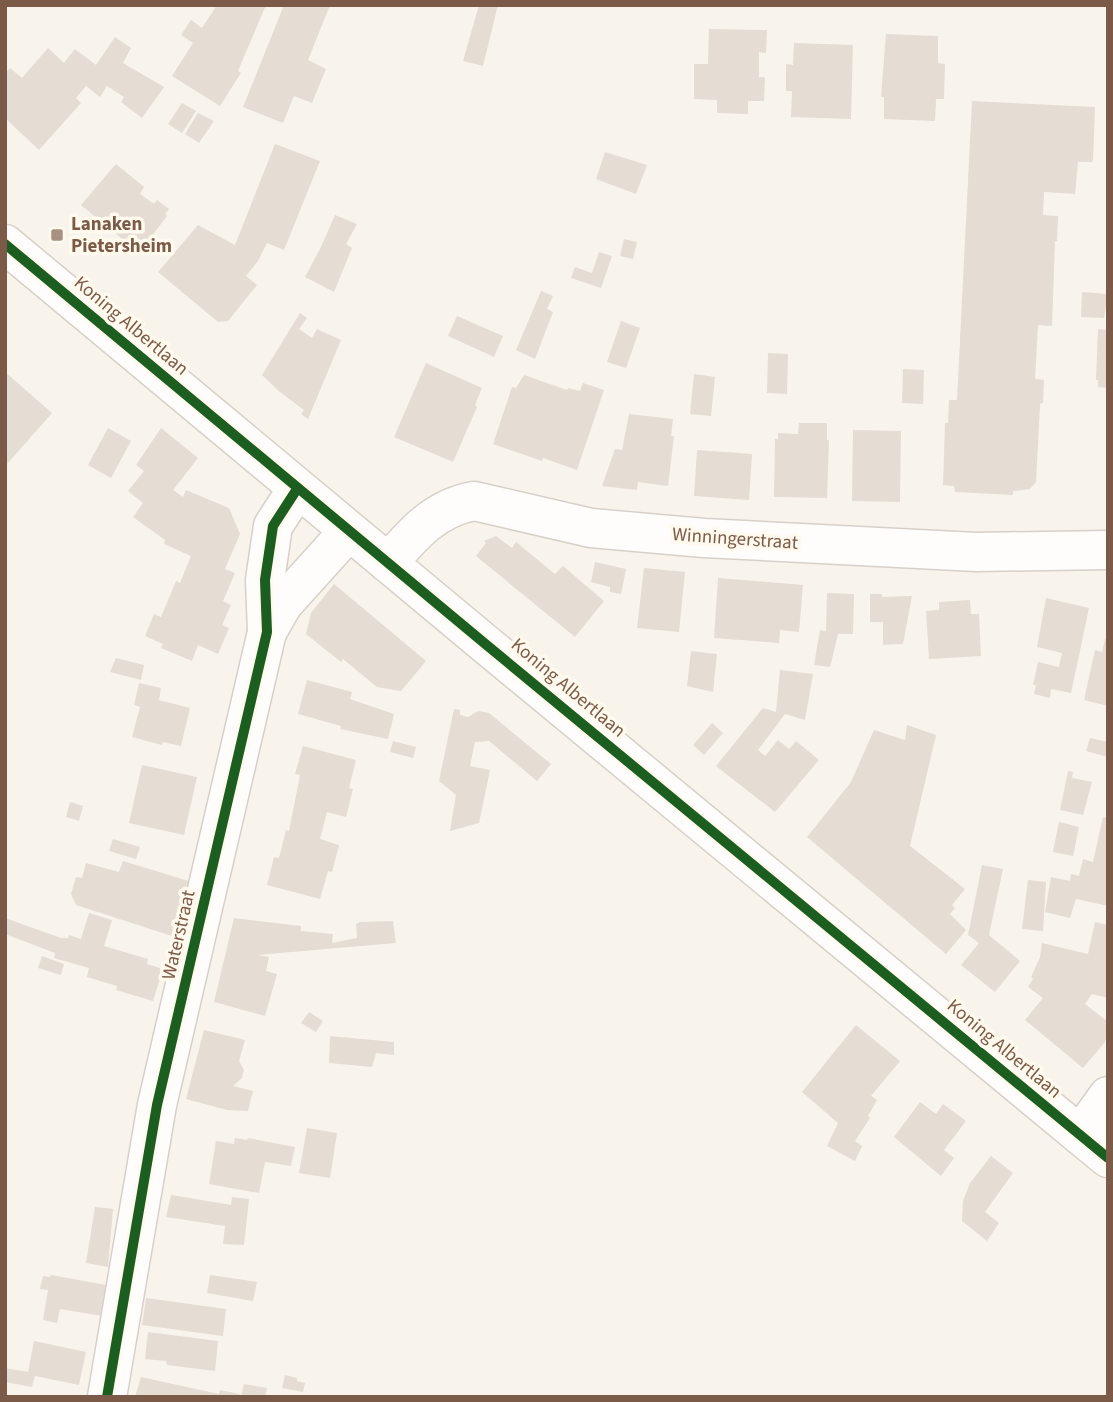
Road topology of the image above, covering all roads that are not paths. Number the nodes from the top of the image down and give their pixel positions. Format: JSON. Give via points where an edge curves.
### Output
{"nodes":[{"id":1,"x":5,"y":244,"type":"edge"},
{"id":2,"x":297,"y":489,"type":"junction"},
{"id":3,"x":348,"y":532,"type":"junction"},
{"id":4,"x":1108,"y":550,"type":"edge"},
{"id":5,"x":388,"y":562,"type":"junction"},
{"id":6,"x":267,"y":632,"type":"junction"},
{"id":7,"x":1108,"y":1096,"type":"edge"},
{"id":8,"x":1094,"y":1146,"type":"edge"},
{"id":9,"x":107,"y":1397,"type":"edge"}],
"edges":[{"from":1,"to":2,"type":"street","name":"Koning Albertlaan"},
{"from":2,"to":3,"type":"street","name":"Koning Albertlaan"},
{"from":2,"to":6,"type":"street","name":"Waterstraat","via":[[273,526],[265,580]]},
{"from":3,"to":5,"type":"street","name":"Koning Albertlaan"},
{"from":3,"to":6,"type":"street","name":"Waterstraat","via":[[284,604]]},
{"from":4,"to":5,"type":"street","name":"Winningerstraat","via":[[976,552],[704,538],[592,528],[474,501],[433,517]]},
{"from":5,"to":8,"type":"street","name":"Koning Albertlaan"},
{"from":6,"to":9,"type":"street","name":"Waterstraat","via":[[157,1105]]},
{"from":7,"to":8,"type":"street"}]}
